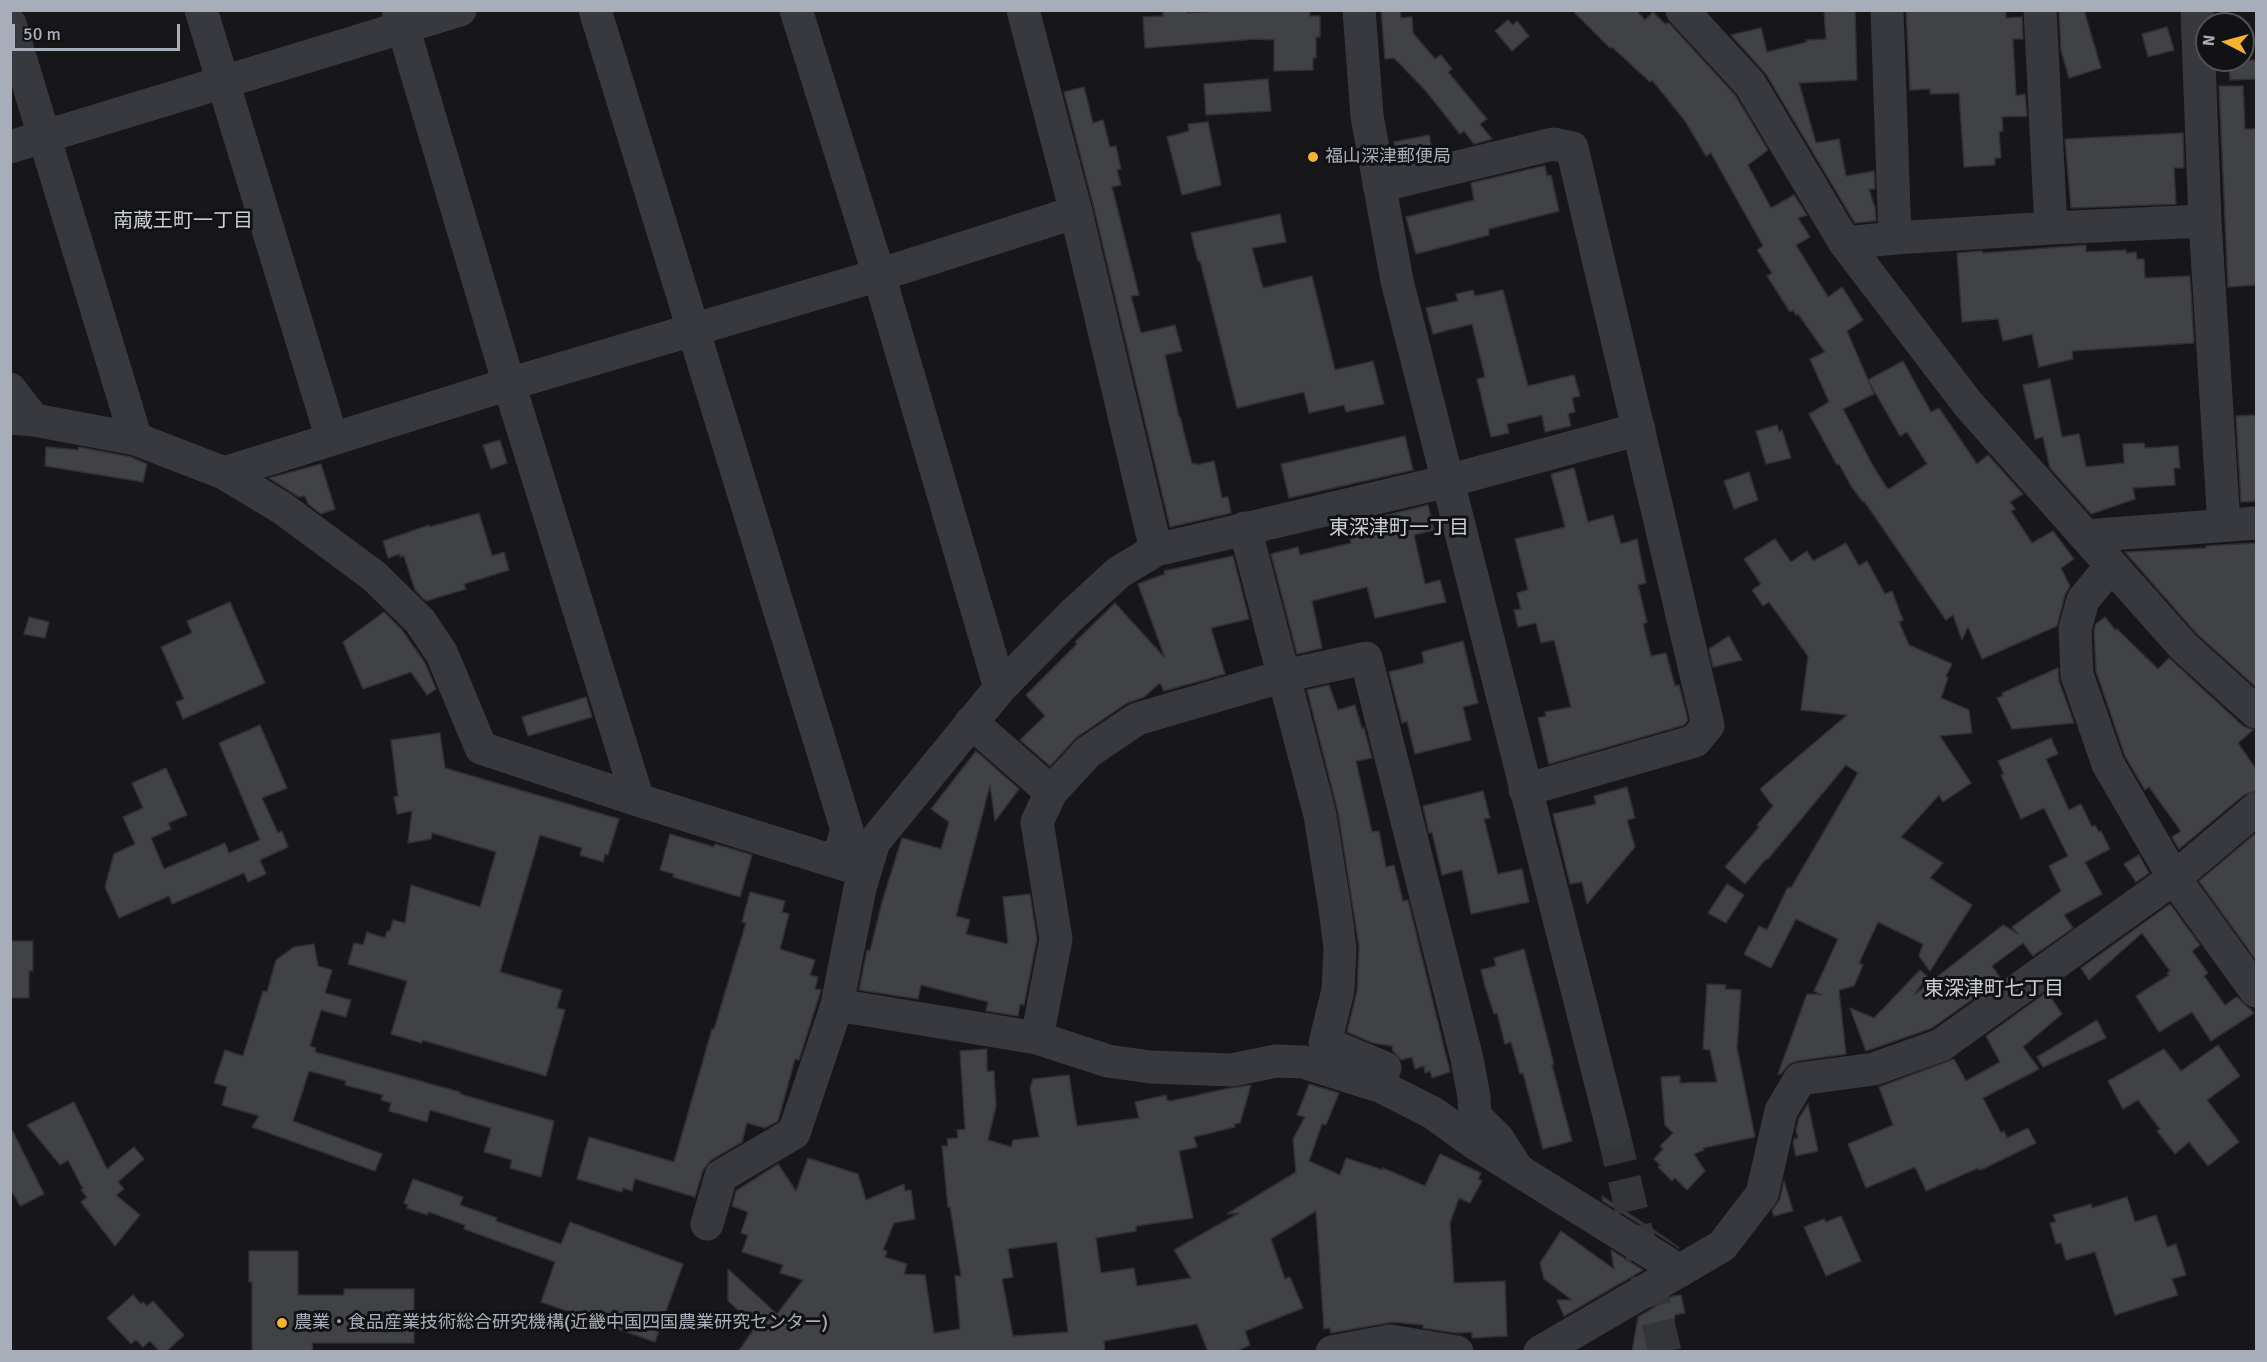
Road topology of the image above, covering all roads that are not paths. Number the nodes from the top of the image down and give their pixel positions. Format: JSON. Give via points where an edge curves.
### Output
{"nodes":[{"id":1,"x":201,"y":10,"type":"edge"},
{"id":2,"x":460,"y":10,"type":"edge"},
{"id":3,"x":595,"y":10,"type":"edge"},
{"id":4,"x":796,"y":10,"type":"edge"},
{"id":5,"x":1023,"y":10,"type":"edge"},
{"id":6,"x":1359,"y":10,"type":"edge"},
{"id":7,"x":1682,"y":10,"type":"edge"},
{"id":8,"x":1887,"y":10,"type":"edge"},
{"id":9,"x":2040,"y":10,"type":"edge"},
{"id":10,"x":2197,"y":10,"type":"edge"},
{"id":11,"x":401,"y":19,"type":"edge"},
{"id":12,"x":10,"y":24,"type":"edge"},
{"id":13,"x":224,"y":82,"type":"junction"},
{"id":14,"x":44,"y":136,"type":"junction"},
{"id":15,"x":10,"y":147,"type":"edge"},
{"id":16,"x":1378,"y":186,"type":"junction"},
{"id":17,"x":1076,"y":212,"type":"junction"},
{"id":18,"x":2205,"y":221,"type":"junction"},
{"id":19,"x":2051,"y":228,"type":"junction"},
{"id":20,"x":1894,"y":238,"type":"junction"},
{"id":21,"x":1845,"y":243,"type":"junction"},
{"id":22,"x":879,"y":275,"type":"junction"},
{"id":23,"x":694,"y":330,"type":"junction"},
{"id":24,"x":510,"y":384,"type":"junction"},
{"id":25,"x":10,"y":389,"type":"edge"},
{"id":26,"x":22,"y":419,"type":"edge"},
{"id":27,"x":1639,"y":429,"type":"junction"},
{"id":28,"x":136,"y":439,"type":"junction"},
{"id":29,"x":332,"y":439,"type":"junction"},
{"id":30,"x":224,"y":473,"type":"junction"},
{"id":31,"x":1448,"y":481,"type":"junction"},
{"id":32,"x":2256,"y":523,"type":"edge"},
{"id":33,"x":2224,"y":525,"type":"junction"},
{"id":34,"x":1245,"y":528,"type":"junction"},
{"id":35,"x":2085,"y":536,"type":"junction"},
{"id":36,"x":1156,"y":550,"type":"junction"},
{"id":37,"x":2111,"y":566,"type":"junction"},
{"id":38,"x":1284,"y":676,"type":"junction"},
{"id":39,"x":1000,"y":688,"type":"junction"},
{"id":40,"x":2256,"y":712,"type":"edge"},
{"id":41,"x":971,"y":722,"type":"junction"},
{"id":42,"x":1525,"y":790,"type":"junction"},
{"id":43,"x":1051,"y":792,"type":"junction"},
{"id":44,"x":638,"y":800,"type":"junction"},
{"id":45,"x":2256,"y":809,"type":"edge"},
{"id":46,"x":851,"y":867,"type":"junction"},
{"id":47,"x":2174,"y":878,"type":"junction"},
{"id":48,"x":2256,"y":991,"type":"edge"},
{"id":49,"x":837,"y":1005,"type":"junction"},
{"id":50,"x":1037,"y":1038,"type":"junction"},
{"id":51,"x":1475,"y":1116,"type":"junction"},
{"id":52,"x":1613,"y":1131,"type":"tunnel mouth"},
{"id":53,"x":1516,"y":1167,"type":"junction"},
{"id":54,"x":707,"y":1224,"type":"dead end"},
{"id":55,"x":1680,"y":1271,"type":"junction"},
{"id":56,"x":1332,"y":1352,"type":"edge"},
{"id":57,"x":1458,"y":1352,"type":"edge"},
{"id":58,"x":1540,"y":1352,"type":"edge"}],
"edges":[{"from":1,"to":13,"type":"street"},
{"from":2,"to":11,"type":"street"},
{"from":3,"to":23,"type":"street"},
{"from":4,"to":22,"type":"street"},
{"from":5,"to":17,"type":"street"},
{"from":6,"to":16,"type":"street","via":[[1367,116]]},
{"from":7,"to":21,"type":"street","via":[[1750,84]]},
{"from":8,"to":20,"type":"street"},
{"from":9,"to":19,"type":"street"},
{"from":10,"to":18,"type":"street"},
{"from":11,"to":13,"type":"street"},
{"from":11,"to":24,"type":"street"},
{"from":12,"to":14,"type":"street"},
{"from":13,"to":14,"type":"street"},
{"from":13,"to":29,"type":"street"},
{"from":14,"to":15,"type":"street"},
{"from":14,"to":28,"type":"street"},
{"from":16,"to":27,"type":"street","via":[[1552,144],[1572,148]]},
{"from":16,"to":31,"type":"street","via":[[1397,280]]},
{"from":17,"to":22,"type":"street"},
{"from":17,"to":36,"type":"street"},
{"from":18,"to":19,"type":"street"},
{"from":18,"to":33,"type":"street"},
{"from":19,"to":20,"type":"street"},
{"from":20,"to":21,"type":"street"},
{"from":21,"to":35,"type":"street","via":[[1968,404]]},
{"from":22,"to":23,"type":"street"},
{"from":22,"to":39,"type":"street"},
{"from":23,"to":24,"type":"street"},
{"from":23,"to":46,"type":"street","via":[[848,830]]},
{"from":24,"to":29,"type":"street"},
{"from":24,"to":44,"type":"street"},
{"from":25,"to":26,"type":"street"},
{"from":26,"to":28,"type":"street"},
{"from":27,"to":31,"type":"street"},
{"from":27,"to":42,"type":"street","via":[[1708,725],[1695,741]]},
{"from":28,"to":30,"type":"street"},
{"from":29,"to":30,"type":"street"},
{"from":30,"to":44,"type":"street","via":[[343,551],[407,607],[442,654],[481,748]]},
{"from":31,"to":34,"type":"street"},
{"from":31,"to":42,"type":"street"},
{"from":32,"to":33,"type":"street"},
{"from":33,"to":35,"type":"street"},
{"from":34,"to":36,"type":"street"},
{"from":34,"to":38,"type":"street"},
{"from":35,"to":37,"type":"street"},
{"from":36,"to":39,"type":"street","via":[[1119,572]]},
{"from":37,"to":40,"type":"street","via":[[2184,647]]},
{"from":37,"to":47,"type":"street","via":[[2083,600],[2075,630],[2077,675],[2108,764]]},
{"from":38,"to":43,"type":"street","via":[[1137,719],[1088,752]]},
{"from":38,"to":51,"type":"street","via":[[1320,815],[1340,948],[1338,990],[1325,1043],[1397,1073]]},
{"from":38,"to":51,"type":"street","via":[[1366,658],[1467,1059]]},
{"from":39,"to":41,"type":"street"},
{"from":41,"to":43,"type":"street"},
{"from":41,"to":46,"type":"street"},
{"from":42,"to":52,"type":"street"},
{"from":43,"to":50,"type":"street","via":[[1037,822],[1056,939]]},
{"from":44,"to":46,"type":"street"},
{"from":45,"to":47,"type":"street"},
{"from":46,"to":49,"type":"street"},
{"from":47,"to":48,"type":"street"},
{"from":47,"to":55,"type":"street","via":[[1941,1045],[1874,1069],[1800,1079],[1781,1111],[1762,1194],[1722,1246]]},
{"from":49,"to":50,"type":"street"},
{"from":49,"to":54,"type":"street","via":[[794,1133],[721,1176]]},
{"from":50,"to":53,"type":"street","via":[[1108,1061],[1150,1067],[1232,1070],[1276,1061],[1303,1062],[1382,1087],[1433,1113]]},
{"from":51,"to":53,"type":"street","via":[[1498,1139]]},
{"from":53,"to":55,"type":"street"},
{"from":55,"to":58,"type":"street"},
{"from":56,"to":57,"type":"street","via":[[1390,1341]]}]}
